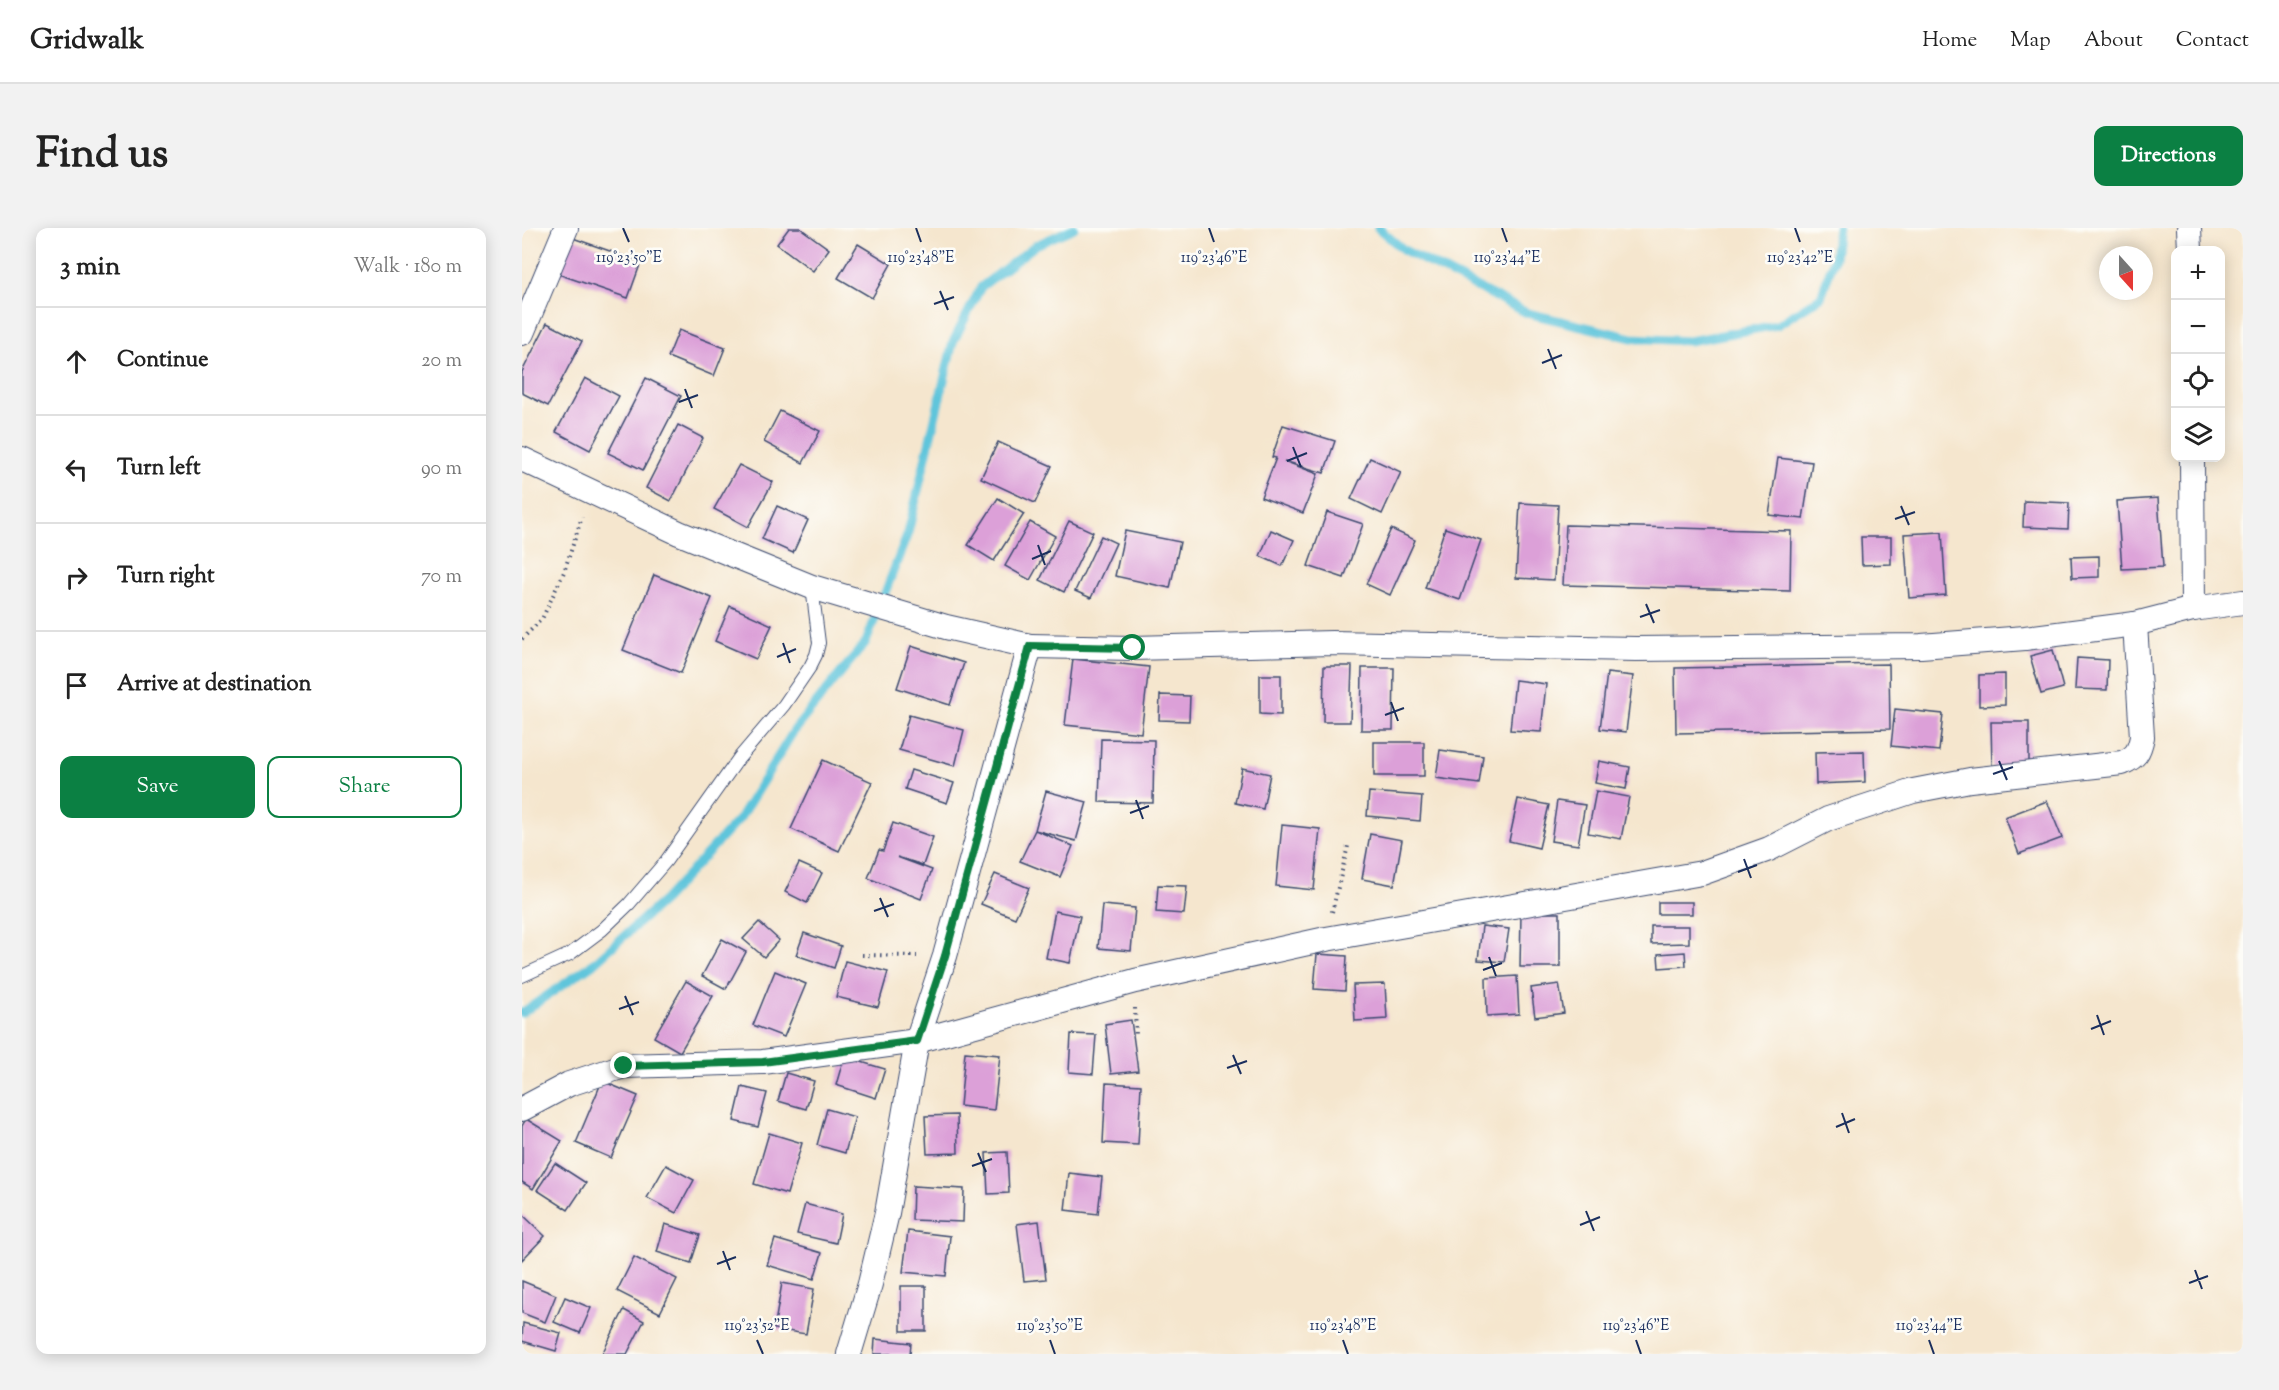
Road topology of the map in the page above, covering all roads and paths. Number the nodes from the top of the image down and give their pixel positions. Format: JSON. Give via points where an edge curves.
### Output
{"nodes":[{"id":1,"x":566,"y":228,"type":"edge"},
{"id":2,"x":2189,"y":228,"type":"edge"},
{"id":3,"x":2190,"y":246,"type":"edge"},
{"id":4,"x":522,"y":333,"type":"edge"},
{"id":5,"x":522,"y":459,"type":"edge"},
{"id":6,"x":2192,"y":462,"type":"edge"},
{"id":7,"x":591,"y":491,"type":"junction"},
{"id":8,"x":812,"y":587,"type":"junction"},
{"id":9,"x":2243,"y":602,"type":"edge"},
{"id":10,"x":2193,"y":609,"type":"junction"},
{"id":11,"x":2134,"y":624,"type":"junction"},
{"id":12,"x":522,"y":639,"type":"edge"},
{"id":13,"x":1030,"y":646,"type":"junction"},
{"id":14,"x":1348,"y":846,"type":"dead end"},
{"id":15,"x":1326,"y":939,"type":"junction"},
{"id":16,"x":862,"y":955,"type":"dead end"},
{"id":17,"x":945,"y":956,"type":"junction"},
{"id":18,"x":522,"y":976,"type":"edge"},
{"id":19,"x":917,"y":1041,"type":"junction"},
{"id":20,"x":522,"y":1109,"type":"edge"},
{"id":21,"x":849,"y":1354,"type":"edge"}],
"edges":[{"from":1,"to":4,"type":"street"},
{"from":2,"to":3,"type":"street"},
{"from":5,"to":7,"type":"street"},
{"from":6,"to":10,"type":"street"},
{"from":7,"to":8,"type":"street","via":[[679,533]]},
{"from":7,"to":12,"type":"path","via":[[564,572],[542,619]]},
{"from":8,"to":13,"type":"street","via":[[946,627]]},
{"from":8,"to":18,"type":"lane","via":[[819,643],[810,667],[784,705],[629,904],[570,954]]},
{"from":9,"to":10,"type":"street"},
{"from":10,"to":11,"type":"street"},
{"from":11,"to":13,"type":"street","via":[[1978,642],[1867,647],[1636,649],[1332,643],[1133,648]]},
{"from":11,"to":15,"type":"street","via":[[2142,737],[2139,752],[2122,763],[1970,780],[1913,791],[1828,819],[1769,849],[1691,876]]},
{"from":13,"to":17,"type":"street"},
{"from":14,"to":15,"type":"path"},
{"from":15,"to":19,"type":"street","via":[[1135,981]]},
{"from":16,"to":17,"type":"path"},
{"from":17,"to":19,"type":"street"},
{"from":19,"to":20,"type":"street","via":[[763,1062],[624,1066],[569,1084]]},
{"from":19,"to":21,"type":"street","via":[[886,1213]]}]}
